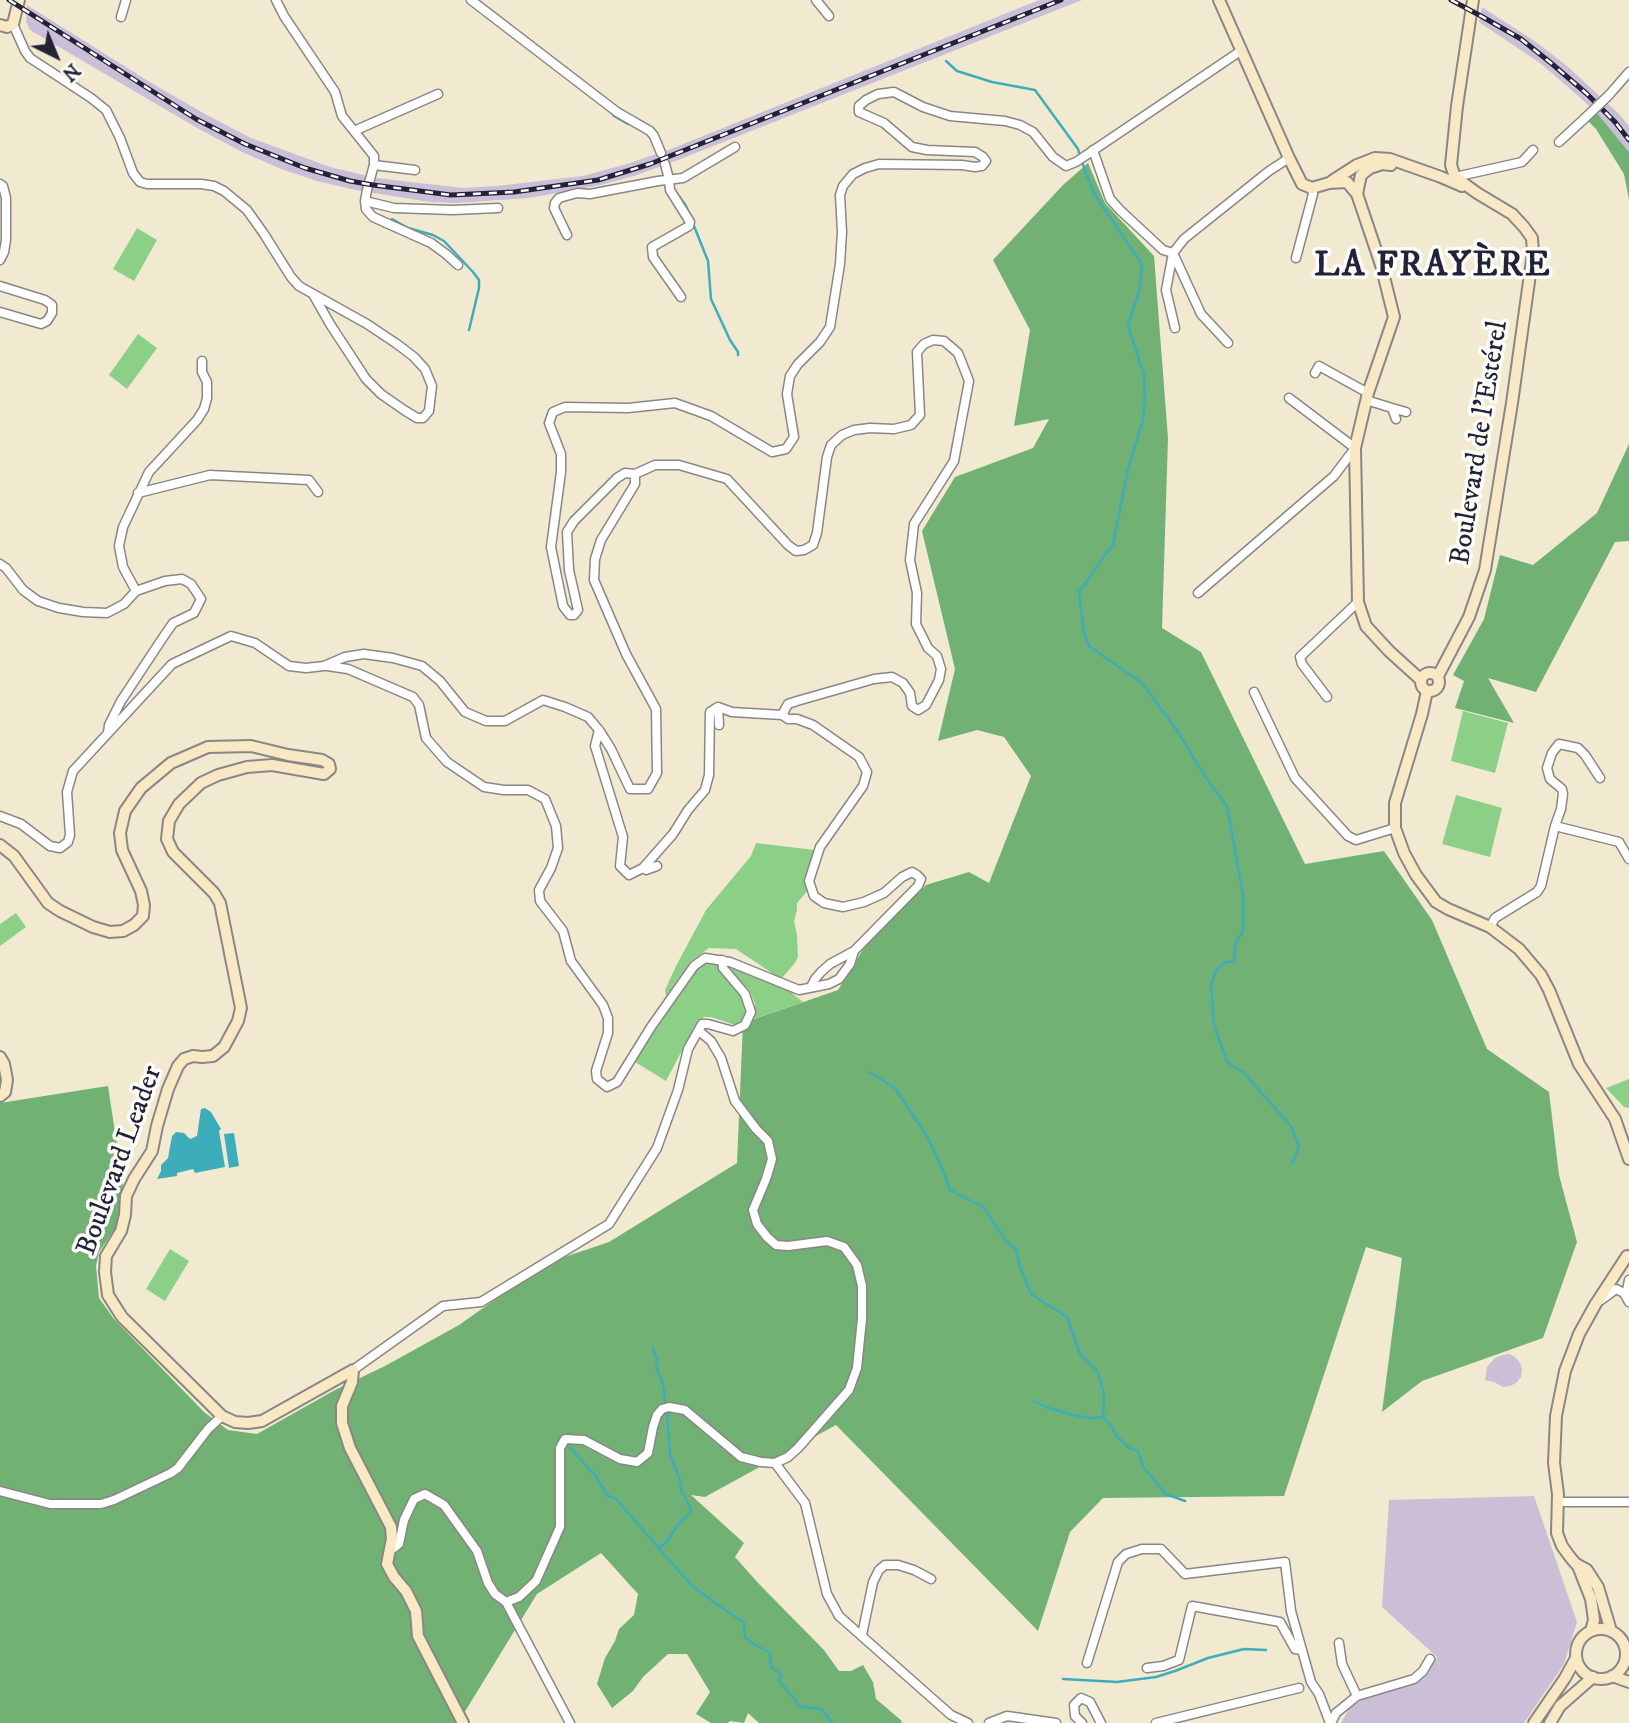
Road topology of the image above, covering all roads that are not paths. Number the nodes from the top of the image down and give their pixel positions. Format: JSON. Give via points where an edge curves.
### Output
{"nodes":[{"id":1,"x":19,"y":0,"type":"edge"},
{"id":2,"x":126,"y":0,"type":"edge"},
{"id":3,"x":276,"y":0,"type":"edge"},
{"id":4,"x":471,"y":0,"type":"edge"},
{"id":5,"x":816,"y":0,"type":"edge"},
{"id":6,"x":1219,"y":0,"type":"edge"},
{"id":7,"x":1473,"y":0,"type":"edge"},
{"id":8,"x":828,"y":16,"type":"dead end"},
{"id":9,"x":121,"y":17,"type":"dead end"},
{"id":10,"x":13,"y":24,"type":"junction"},
{"id":11,"x":0,"y":25,"type":"edge"},
{"id":12,"x":1242,"y":50,"type":"junction"},
{"id":13,"x":1629,"y":72,"type":"edge"},
{"id":14,"x":438,"y":94,"type":"dead end"},
{"id":15,"x":354,"y":131,"type":"junction"},
{"id":16,"x":1559,"y":142,"type":"dead end"},
{"id":17,"x":735,"y":147,"type":"dead end"},
{"id":18,"x":1534,"y":149,"type":"dead end"},
{"id":19,"x":661,"y":153,"type":"dead end"},
{"id":20,"x":1089,"y":153,"type":"junction"},
{"id":21,"x":1289,"y":158,"type":"junction"},
{"id":22,"x":665,"y":164,"type":"dead end"},
{"id":23,"x":374,"y":165,"type":"junction"},
{"id":24,"x":1451,"y":165,"type":"junction"},
{"id":25,"x":1408,"y":166,"type":"junction"},
{"id":26,"x":415,"y":170,"type":"dead end"},
{"id":27,"x":1441,"y":177,"type":"junction"},
{"id":28,"x":1455,"y":177,"type":"junction"},
{"id":29,"x":669,"y":179,"type":"junction"},
{"id":30,"x":1329,"y":183,"type":"junction"},
{"id":31,"x":0,"y":184,"type":"edge"},
{"id":32,"x":1312,"y":188,"type":"junction"},
{"id":33,"x":1477,"y":193,"type":"junction"},
{"id":34,"x":1357,"y":194,"type":"junction"},
{"id":35,"x":365,"y":201,"type":"junction"},
{"id":36,"x":498,"y":208,"type":"dead end"},
{"id":37,"x":567,"y":235,"type":"dead end"},
{"id":38,"x":1172,"y":253,"type":"junction"},
{"id":39,"x":1296,"y":258,"type":"dead end"},
{"id":40,"x":0,"y":260,"type":"edge"},
{"id":41,"x":458,"y":265,"type":"dead end"},
{"id":42,"x":0,"y":286,"type":"edge"},
{"id":43,"x":313,"y":294,"type":"junction"},
{"id":44,"x":681,"y":297,"type":"dead end"},
{"id":45,"x":0,"y":312,"type":"edge"},
{"id":46,"x":1175,"y":328,"type":"dead end"},
{"id":47,"x":1228,"y":343,"type":"dead end"},
{"id":48,"x":202,"y":361,"type":"dead end"},
{"id":49,"x":1315,"y":373,"type":"dead end"},
{"id":50,"x":1367,"y":397,"type":"junction"},
{"id":51,"x":1289,"y":398,"type":"dead end"},
{"id":52,"x":1392,"y":408,"type":"junction"},
{"id":53,"x":1406,"y":412,"type":"dead end"},
{"id":54,"x":1395,"y":419,"type":"dead end"},
{"id":55,"x":1355,"y":448,"type":"junction"},
{"id":56,"x":635,"y":474,"type":"junction"},
{"id":57,"x":318,"y":492,"type":"dead end"},
{"id":58,"x":138,"y":493,"type":"junction"},
{"id":59,"x":0,"y":564,"type":"edge"},
{"id":60,"x":136,"y":592,"type":"junction"},
{"id":61,"x":1198,"y":593,"type":"dead end"},
{"id":62,"x":1358,"y":602,"type":"junction"},
{"id":63,"x":324,"y":666,"type":"junction"},
{"id":64,"x":1438,"y":676,"type":"junction"},
{"id":65,"x":1421,"y":680,"type":"junction"},
{"id":66,"x":1427,"y":691,"type":"junction"},
{"id":67,"x":1254,"y":692,"type":"dead end"},
{"id":68,"x":1327,"y":697,"type":"dead end"},
{"id":69,"x":718,"y":707,"type":"junction"},
{"id":70,"x":732,"y":712,"type":"junction"},
{"id":71,"x":782,"y":715,"type":"junction"},
{"id":72,"x":729,"y":722,"type":"dead end"},
{"id":73,"x":719,"y":725,"type":"dead end"},
{"id":74,"x":599,"y":730,"type":"junction"},
{"id":75,"x":107,"y":733,"type":"junction"},
{"id":76,"x":1600,"y":778,"type":"dead end"},
{"id":77,"x":0,"y":816,"type":"edge"},
{"id":78,"x":1555,"y":826,"type":"junction"},
{"id":79,"x":1395,"y":828,"type":"junction"},
{"id":80,"x":0,"y":845,"type":"edge"},
{"id":81,"x":1629,"y":859,"type":"edge"},
{"id":82,"x":657,"y":866,"type":"dead end"},
{"id":83,"x":643,"y":869,"type":"junction"},
{"id":84,"x":1490,"y":927,"type":"junction"},
{"id":85,"x":854,"y":951,"type":"junction"},
{"id":86,"x":722,"y":960,"type":"junction"},
{"id":87,"x":811,"y":988,"type":"junction"},
{"id":88,"x":699,"y":1031,"type":"junction"},
{"id":89,"x":0,"y":1057,"type":"edge"},
{"id":90,"x":0,"y":1096,"type":"edge"},
{"id":91,"x":1629,"y":1159,"type":"edge"},
{"id":92,"x":1628,"y":1260,"type":"edge"},
{"id":93,"x":1629,"y":1280,"type":"edge"},
{"id":94,"x":1628,"y":1300,"type":"edge"},
{"id":95,"x":1595,"y":1305,"type":"junction"},
{"id":96,"x":353,"y":1370,"type":"junction"},
{"id":97,"x":222,"y":1416,"type":"junction"},
{"id":98,"x":775,"y":1463,"type":"junction"},
{"id":99,"x":0,"y":1491,"type":"edge"},
{"id":100,"x":1558,"y":1502,"type":"junction"},
{"id":101,"x":1629,"y":1502,"type":"edge"},
{"id":102,"x":390,"y":1549,"type":"junction"},
{"id":103,"x":1577,"y":1564,"type":"junction"},
{"id":104,"x":932,"y":1579,"type":"dead end"},
{"id":105,"x":506,"y":1602,"type":"junction"},
{"id":106,"x":1591,"y":1631,"type":"junction"},
{"id":107,"x":1612,"y":1631,"type":"junction"},
{"id":108,"x":862,"y":1635,"type":"junction"},
{"id":109,"x":1339,"y":1643,"type":"dead end"},
{"id":110,"x":1301,"y":1650,"type":"junction"},
{"id":111,"x":1576,"y":1658,"type":"junction"},
{"id":112,"x":1430,"y":1659,"type":"dead end"},
{"id":113,"x":1087,"y":1663,"type":"dead end"},
{"id":114,"x":1627,"y":1663,"type":"edge"},
{"id":115,"x":1147,"y":1668,"type":"dead end"},
{"id":116,"x":1612,"y":1676,"type":"junction"},
{"id":117,"x":1593,"y":1677,"type":"junction"},
{"id":118,"x":1629,"y":1682,"type":"edge"},
{"id":119,"x":1299,"y":1688,"type":"dead end"},
{"id":120,"x":1357,"y":1696,"type":"junction"},
{"id":121,"x":463,"y":1723,"type":"edge"},
{"id":122,"x":570,"y":1723,"type":"edge"},
{"id":123,"x":968,"y":1723,"type":"edge"},
{"id":124,"x":989,"y":1723,"type":"edge"},
{"id":125,"x":1056,"y":1723,"type":"edge"},
{"id":126,"x":1082,"y":1723,"type":"edge"},
{"id":127,"x":1101,"y":1723,"type":"edge"},
{"id":128,"x":1156,"y":1723,"type":"edge"},
{"id":129,"x":1331,"y":1723,"type":"edge"},
{"id":130,"x":1534,"y":1723,"type":"edge"},
{"id":131,"x":1550,"y":1723,"type":"edge"}],
"edges":[{"from":1,"to":10,"type":"street"},
{"from":2,"to":9,"type":"street"},
{"from":3,"to":15,"type":"street","via":[[335,92],[342,116]]},
{"from":4,"to":19,"type":"street","via":[[617,113],[650,131]]},
{"from":5,"to":8,"type":"street"},
{"from":6,"to":12,"type":"street"},
{"from":7,"to":24,"type":"street"},
{"from":10,"to":11,"type":"street"},
{"from":10,"to":43,"type":"street","via":[[30,58],[106,110],[139,182],[201,184],[224,191],[247,210],[291,277]]},
{"from":12,"to":20,"type":"street"},
{"from":12,"to":21,"type":"street"},
{"from":13,"to":16,"type":"street","bridge":true},
{"from":14,"to":15,"type":"street"},
{"from":15,"to":23,"type":"street","via":[[374,156]]},
{"from":17,"to":29,"type":"street","via":[[682,178]]},
{"from":18,"to":28,"type":"street","via":[[1522,162]]},
{"from":20,"to":38,"type":"street","via":[[1119,210]]},
{"from":20,"to":56,"type":"street","via":[[1066,166],[1020,125],[950,116],[894,92],[866,100],[859,112],[884,123],[912,147],[975,152],[986,161],[975,167],[879,164],[853,174],[843,186],[840,264],[830,327],[790,376],[787,394],[794,437],[786,449],[772,452],[711,416],[675,403],[565,407],[553,412],[549,423],[561,454],[561,472],[551,547],[564,607],[570,615],[578,610],[567,532],[617,478]]},
{"from":21,"to":32,"type":"street","via":[[1302,184]]},
{"from":21,"to":38,"type":"street"},
{"from":22,"to":29,"type":"street"},
{"from":23,"to":26,"type":"street"},
{"from":23,"to":35,"type":"street"},
{"from":24,"to":27,"type":"street"},
{"from":24,"to":28,"type":"street"},
{"from":25,"to":27,"type":"street","name":"Boulevard de l'Estérel"},
{"from":25,"to":30,"type":"street","name":"Boulevard de l'Estérel","via":[[1375,158]]},
{"from":25,"to":34,"type":"street","name":"Boulevard de l'Estérel","via":[[1370,167],[1361,175]]},
{"from":27,"to":33,"type":"street","name":"Boulevard de l'Estérel"},
{"from":28,"to":33,"type":"street","name":"Boulevard de l'Estérel"},
{"from":29,"to":37,"type":"street","via":[[559,198],[554,208]]},
{"from":29,"to":44,"type":"street","via":[[670,190],[690,222],[652,247],[653,257]]},
{"from":30,"to":32,"type":"street","name":"Boulevard de l'Estérel"},
{"from":30,"to":34,"type":"street","via":[[1347,182]]},
{"from":31,"to":40,"type":"street","via":[[6,198],[6,240]]},
{"from":32,"to":39,"type":"street"},
{"from":33,"to":64,"type":"street","name":"Boulevard de l'Estérel","via":[[1512,214],[1532,237],[1533,253],[1485,570],[1469,617]]},
{"from":34,"to":50,"type":"street","via":[[1394,317]]},
{"from":35,"to":36,"type":"street","via":[[394,208]]},
{"from":35,"to":41,"type":"street","via":[[373,217],[431,243]]},
{"from":38,"to":46,"type":"street","via":[[1166,290]]},
{"from":38,"to":47,"type":"street","via":[[1201,314]]},
{"from":42,"to":45,"type":"street","via":[[44,300],[52,305],[52,313],[41,324]]},
{"from":43,"to":43,"type":"street","via":[[366,379],[404,410],[423,418],[429,411],[432,386],[425,369],[397,344]]},
{"from":48,"to":58,"type":"street","via":[[204,409],[149,472]]},
{"from":49,"to":50,"type":"street","via":[[1319,366]]},
{"from":50,"to":52,"type":"street"},
{"from":50,"to":55,"type":"street"},
{"from":51,"to":55,"type":"street"},
{"from":52,"to":53,"type":"street"},
{"from":52,"to":54,"type":"street"},
{"from":55,"to":61,"type":"street","via":[[1335,476]]},
{"from":55,"to":62,"type":"street"},
{"from":56,"to":71,"type":"street","via":[[655,465],[679,465],[727,479],[788,545],[804,550],[813,545],[817,533],[831,445],[854,430],[911,425],[920,415],[918,352],[933,340],[944,341],[958,353],[969,381],[954,461],[914,524],[910,559],[917,593],[916,624],[937,656],[939,680],[926,705],[918,710],[903,683],[892,677],[788,704]]},
{"from":56,"to":74,"type":"street","via":[[635,484],[601,540],[594,580],[656,709],[657,773],[648,789],[630,789]]},
{"from":57,"to":58,"type":"street","via":[[309,480],[210,475]]},
{"from":58,"to":60,"type":"street","via":[[119,546],[123,567]]},
{"from":59,"to":60,"type":"street","via":[[23,590],[59,608],[107,612]]},
{"from":60,"to":75,"type":"street","via":[[182,579],[201,599],[194,612],[173,623],[121,701]]},
{"from":62,"to":65,"type":"street","via":[[1366,626]]},
{"from":62,"to":68,"type":"street","via":[[1300,657]]},
{"from":63,"to":74,"type":"street","via":[[364,654],[393,658],[422,666],[465,712],[486,721],[505,720],[543,700],[588,718]]},
{"from":63,"to":75,"type":"street","via":[[289,666],[256,643],[231,636],[172,664]]},
{"from":63,"to":86,"type":"street","via":[[348,669],[414,697],[426,738],[447,762],[484,787],[528,790],[545,799],[556,826],[558,848],[539,890],[540,901],[563,931],[571,961],[608,1018],[596,1071],[597,1079],[607,1087],[617,1082],[694,966],[705,958]]},
{"from":64,"to":65,"type":"street","via":[[1427,673]]},
{"from":64,"to":66,"type":"street","via":[[1438,688]]},
{"from":65,"to":66,"type":"street"},
{"from":66,"to":79,"type":"street","via":[[1395,803]]},
{"from":67,"to":79,"type":"street","via":[[1295,778],[1348,836],[1356,840]]},
{"from":69,"to":70,"type":"street"},
{"from":69,"to":73,"type":"street"},
{"from":69,"to":83,"type":"street","via":[[710,712],[705,790]]},
{"from":70,"to":71,"type":"street"},
{"from":70,"to":72,"type":"street"},
{"from":71,"to":85,"type":"street","via":[[813,725],[859,757],[867,772],[863,786],[820,847],[809,881],[814,896],[843,907],[884,893],[912,872],[921,879]]},
{"from":74,"to":83,"type":"street","via":[[595,746],[623,837],[620,866],[629,874]]},
{"from":75,"to":77,"type":"street","via":[[74,771],[67,792],[68,842],[60,848],[50,846],[21,824]]},
{"from":76,"to":78,"type":"street","via":[[1578,748],[1559,744],[1547,768],[1563,794]]},
{"from":78,"to":81,"type":"street","via":[[1619,842]]},
{"from":78,"to":84,"type":"street","via":[[1541,886],[1529,899],[1495,918]]},
{"from":79,"to":84,"type":"street","via":[[1416,875],[1436,902]]},
{"from":80,"to":97,"type":"street","name":"Boulevard Leader","via":[[14,856],[48,903],[93,927],[123,931],[143,916],[144,905],[122,850],[125,811],[141,788],[171,763],[208,747],[251,746],[329,764],[324,774],[272,765],[218,775],[201,783],[169,821],[167,839],[173,852],[220,903],[241,1008],[224,1047],[213,1056],[184,1059],[178,1066],[152,1151],[126,1196],[121,1231],[106,1256],[104,1272],[108,1295],[122,1317]]},
{"from":82,"to":83,"type":"street"},
{"from":84,"to":91,"type":"street","via":[[1519,949],[1541,975],[1579,1064],[1615,1119]]},
{"from":85,"to":87,"type":"street","via":[[830,964]]},
{"from":85,"to":87,"type":"street","via":[[839,979]]},
{"from":86,"to":87,"type":"street","via":[[799,990]]},
{"from":86,"to":88,"type":"street","via":[[723,968],[745,993],[751,1012],[745,1025],[733,1031],[708,1024],[702,1024]]},
{"from":88,"to":96,"type":"street","via":[[688,1049],[657,1148],[609,1224],[481,1302],[443,1307]]},
{"from":88,"to":98,"type":"street","via":[[712,1041],[721,1058],[735,1101],[768,1141],[772,1158],[753,1210],[757,1224],[776,1245],[827,1241],[844,1247],[857,1265],[862,1286],[857,1368],[849,1390],[798,1448]]},
{"from":89,"to":90,"type":"street","via":[[7,1080]]},
{"from":92,"to":95,"type":"street"},
{"from":93,"to":94,"type":"street"},
{"from":94,"to":95,"type":"street","via":[[1616,1289]]},
{"from":95,"to":100,"type":"street","via":[[1562,1383],[1555,1437]]},
{"from":96,"to":97,"type":"street","via":[[262,1421],[235,1422]]},
{"from":96,"to":102,"type":"street","via":[[342,1423],[391,1527]]},
{"from":97,"to":99,"type":"street","via":[[178,1468],[114,1500],[50,1504]]},
{"from":98,"to":105,"type":"street","via":[[741,1457],[685,1410],[670,1407],[657,1415],[648,1453],[637,1462],[620,1459],[584,1440],[565,1439],[560,1448],[560,1527],[536,1581]]},
{"from":98,"to":108,"type":"street","via":[[805,1503],[827,1594],[839,1616]]},
{"from":100,"to":101,"type":"street"},
{"from":100,"to":103,"type":"street","via":[[1557,1534]]},
{"from":102,"to":105,"type":"street","via":[[399,1545],[414,1499],[425,1494],[444,1505],[477,1551],[495,1594]]},
{"from":102,"to":121,"type":"street","via":[[387,1564],[416,1611],[418,1636]]},
{"from":103,"to":106,"type":"street","via":[[1593,1611]]},
{"from":103,"to":107,"type":"street","via":[[1598,1587]]},
{"from":104,"to":108,"type":"street","via":[[898,1565],[885,1565],[873,1582]]},
{"from":105,"to":122,"type":"street"},
{"from":106,"to":107,"type":"street"},
{"from":106,"to":111,"type":"street","via":[[1579,1642]]},
{"from":107,"to":114,"type":"street","via":[[1625,1646]]},
{"from":108,"to":123,"type":"street","via":[[951,1715]]},
{"from":109,"to":120,"type":"street","via":[[1342,1664]]},
{"from":110,"to":113,"type":"street","via":[[1285,1562],[1185,1574],[1161,1549],[1142,1549],[1118,1562]]},
{"from":110,"to":115,"type":"street","via":[[1295,1648],[1280,1622],[1192,1606],[1180,1660]]},
{"from":110,"to":129,"type":"street"},
{"from":111,"to":117,"type":"street","via":[[1582,1670]]},
{"from":111,"to":130,"type":"street"},
{"from":112,"to":120,"type":"street","via":[[1414,1679]]},
{"from":114,"to":116,"type":"street"},
{"from":116,"to":117,"type":"street"},
{"from":116,"to":118,"type":"street"},
{"from":117,"to":131,"type":"street","via":[[1560,1706]]},
{"from":119,"to":128,"type":"street"},
{"from":120,"to":129,"type":"street"},
{"from":124,"to":125,"type":"street","via":[[1007,1716]]},
{"from":126,"to":127,"type":"street","via":[[1075,1716],[1074,1705],[1081,1698],[1090,1702]]}]}
